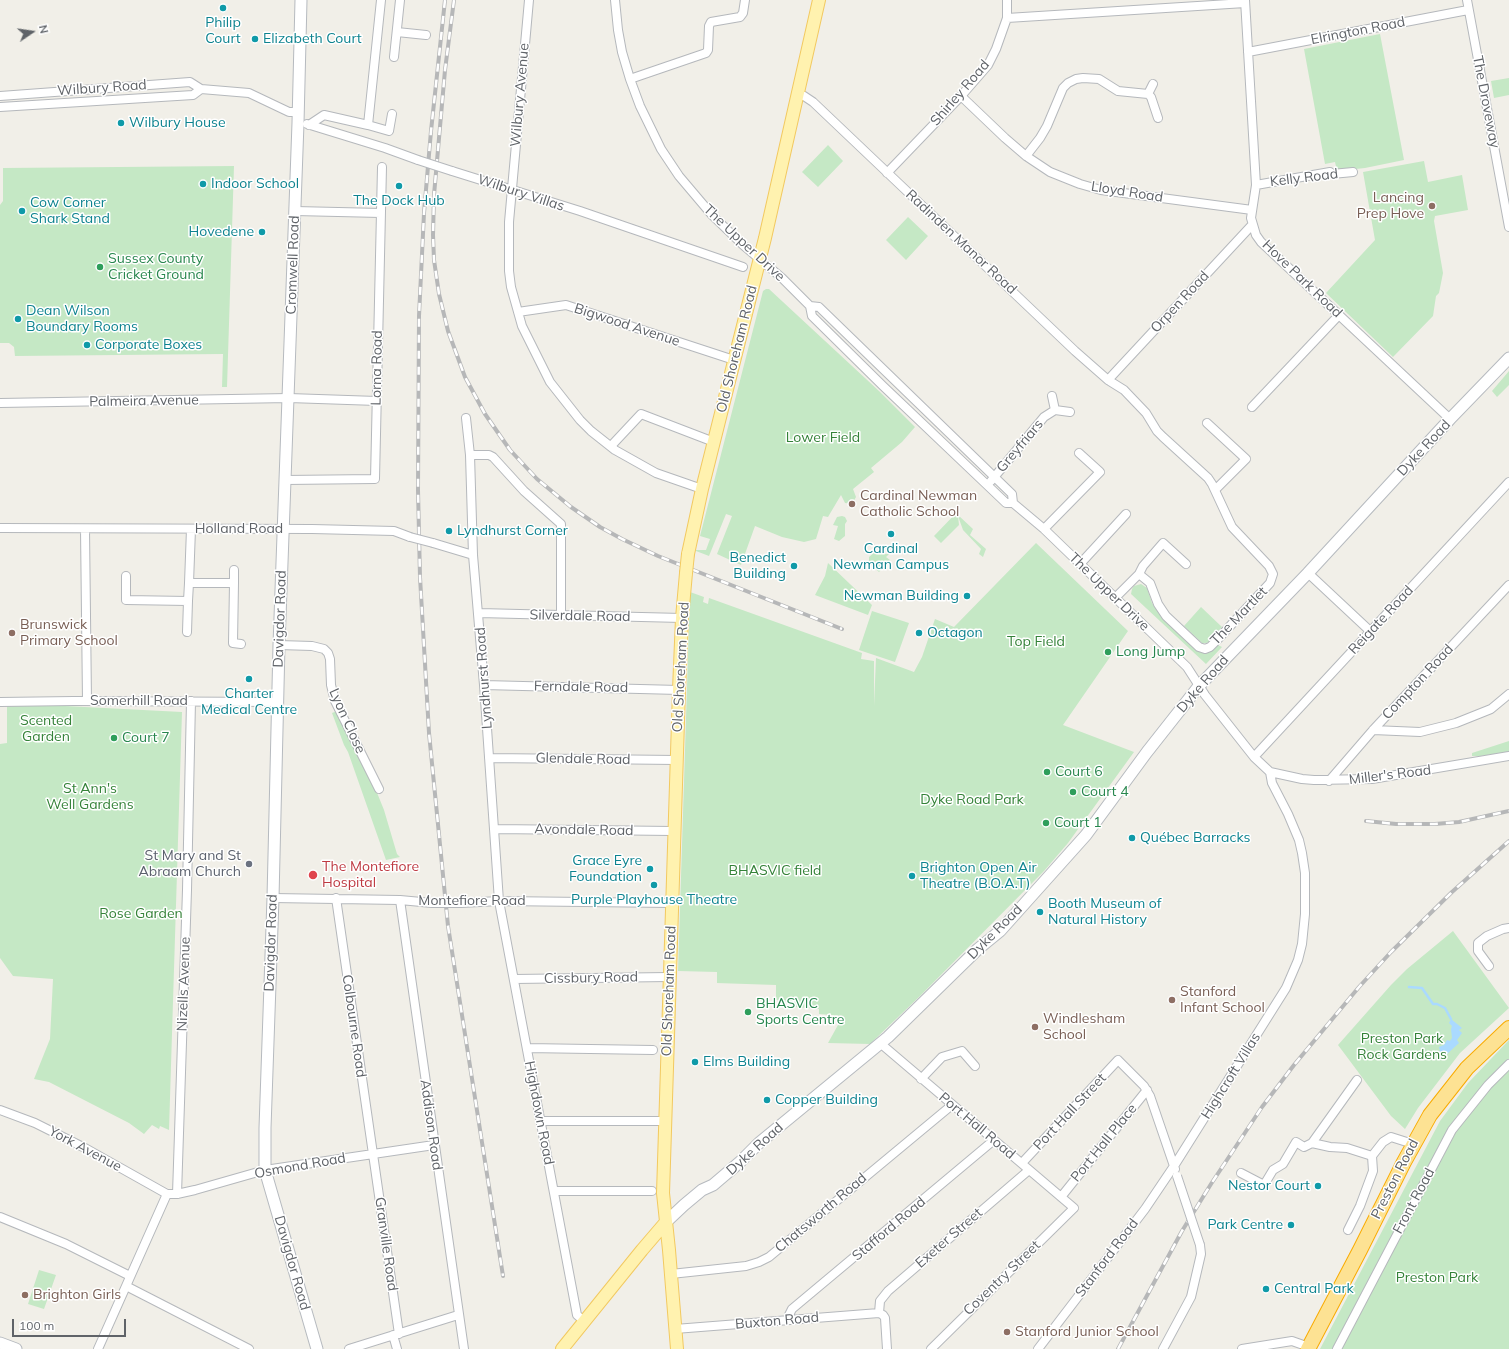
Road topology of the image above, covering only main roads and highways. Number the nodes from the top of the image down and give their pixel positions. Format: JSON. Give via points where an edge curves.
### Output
{"nodes":[{"id":1,"x":301,"y":0,"type":"edge"},
{"id":2,"x":819,"y":0,"type":"edge"},
{"id":3,"x":1509,"y":358,"type":"edge"},
{"id":4,"x":283,"y":530,"type":"joint"},
{"id":5,"x":1509,"y":1028,"type":"edge"},
{"id":6,"x":663,"y":1199,"type":"junction"},
{"id":7,"x":684,"y":1205,"type":"junction"},
{"id":8,"x":666,"y":1222,"type":"junction"},
{"id":9,"x":0,"y":1343,"type":"edge"},
{"id":10,"x":1308,"y":1348,"type":"edge"},
{"id":11,"x":16,"y":1349,"type":"edge"},
{"id":12,"x":317,"y":1349,"type":"edge"},
{"id":13,"x":562,"y":1349,"type":"edge"},
{"id":14,"x":677,"y":1349,"type":"edge"}],
"edges":[{"from":1,"to":4,"type":"main road","name":"Cromwell Road","via":[[302,120],[295,211]]},
{"from":2,"to":6,"type":"main road","name":"Old Shoreham Road","bridge":true,"via":[[688,554],[678,690]]},
{"from":3,"to":7,"type":"main road","name":"Dyke Road","via":[[1199,686],[1075,848],[1000,931],[880,1043],[759,1143],[713,1185],[702,1190]]},
{"from":4,"to":12,"type":"main road","name":"Davigdor Road","via":[[265,1170]]},
{"from":5,"to":10,"type":"highway","name":"Preston Road","via":[[1466,1068],[1430,1115]]},
{"from":6,"to":7,"type":"main road","via":[[675,1205]]},
{"from":6,"to":8,"type":"main road","name":"Old Shoreham Road"},
{"from":7,"to":8,"type":"main road","name":"Dyke Road"},
{"from":8,"to":13,"type":"main road","name":"Dyke Road"},
{"from":8,"to":14,"type":"main road","name":"Old Shoreham Road"},
{"from":9,"to":11,"type":"main road"}]}
